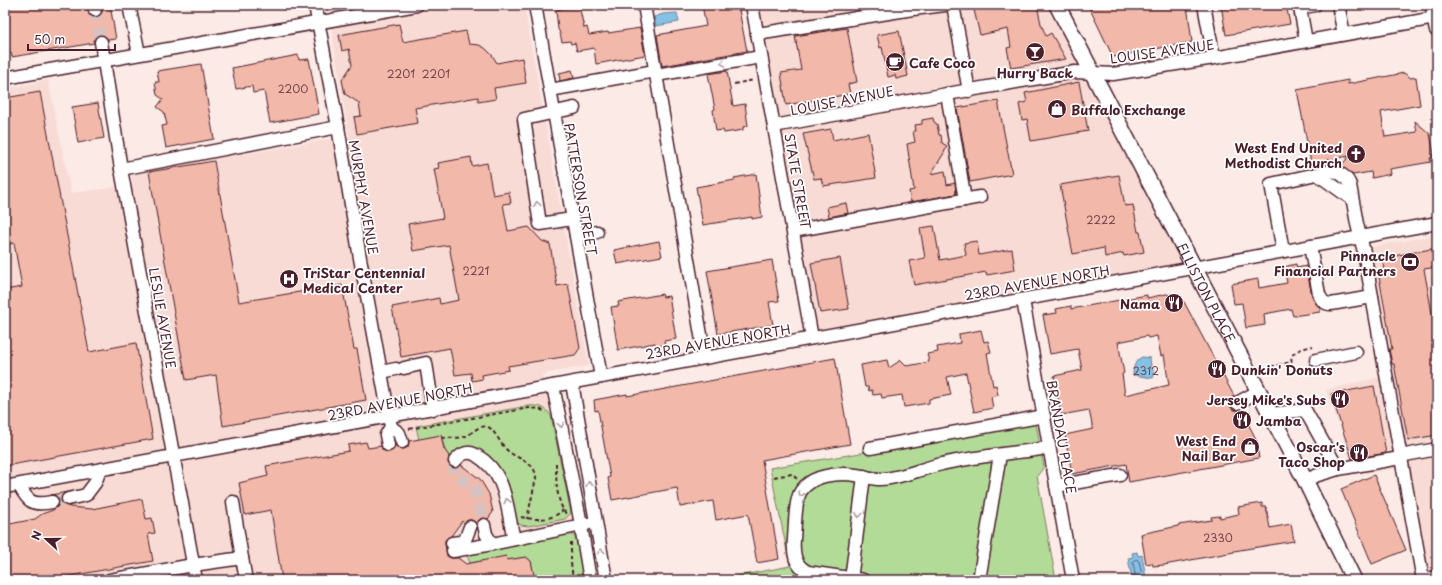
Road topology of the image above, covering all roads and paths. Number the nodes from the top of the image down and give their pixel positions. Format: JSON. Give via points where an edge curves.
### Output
{"nodes":[{"id":1,"x":129,"y":5,"type":"edge"},
{"id":2,"x":315,"y":5,"type":"edge"},
{"id":3,"x":417,"y":5,"type":"edge"},
{"id":4,"x":535,"y":5,"type":"edge"},
{"id":5,"x":644,"y":5,"type":"edge"},
{"id":6,"x":752,"y":5,"type":"edge"},
{"id":7,"x":945,"y":5,"type":"edge"},
{"id":8,"x":953,"y":5,"type":"edge"},
{"id":9,"x":1057,"y":5,"type":"edge"},
{"id":10,"x":1204,"y":5,"type":"edge"},
{"id":11,"x":1315,"y":5,"type":"edge"},
{"id":12,"x":1338,"y":5,"type":"edge"},
{"id":13,"x":1435,"y":17,"type":"edge"},
{"id":14,"x":318,"y":23,"type":"junction"},
{"id":15,"x":757,"y":34,"type":"junction"},
{"id":16,"x":1344,"y":34,"type":"junction"},
{"id":17,"x":1306,"y":41,"type":"junction"},
{"id":18,"x":100,"y":42,"type":"tunnel mouth"},
{"id":19,"x":139,"y":54,"type":"junction"},
{"id":20,"x":761,"y":57,"type":"junction"},
{"id":21,"x":1214,"y":58,"type":"junction"},
{"id":22,"x":103,"y":60,"type":"junction"},
{"id":23,"x":656,"y":73,"type":"junction"},
{"id":24,"x":1092,"y":73,"type":"junction"},
{"id":25,"x":5,"y":78,"type":"edge"},
{"id":26,"x":754,"y":80,"type":"dead end"},
{"id":27,"x":734,"y":84,"type":"dead end"},
{"id":28,"x":550,"y":90,"type":"junction"},
{"id":29,"x":969,"y":91,"type":"junction"},
{"id":30,"x":947,"y":94,"type":"junction"},
{"id":31,"x":574,"y":108,"type":"dead end"},
{"id":32,"x":554,"y":113,"type":"junction"},
{"id":33,"x":774,"y":126,"type":"junction"},
{"id":34,"x":338,"y":127,"type":"junction"},
{"id":35,"x":122,"y":169,"type":"junction"},
{"id":36,"x":980,"y":197,"type":"dead end"},
{"id":37,"x":965,"y":200,"type":"junction"},
{"id":38,"x":572,"y":219,"type":"junction"},
{"id":39,"x":1437,"y":223,"type":"edge"},
{"id":40,"x":793,"y":231,"type":"junction"},
{"id":41,"x":597,"y":232,"type":"dead end"},
{"id":42,"x":576,"y":236,"type":"junction"},
{"id":43,"x":1360,"y":237,"type":"junction"},
{"id":44,"x":1310,"y":246,"type":"junction"},
{"id":45,"x":1283,"y":251,"type":"junction"},
{"id":46,"x":1195,"y":268,"type":"junction"},
{"id":47,"x":1372,"y":297,"type":"junction"},
{"id":48,"x":1023,"y":300,"type":"junction"},
{"id":49,"x":812,"y":338,"type":"junction"},
{"id":50,"x":1313,"y":346,"type":"dead end"},
{"id":51,"x":1356,"y":352,"type":"dead end"},
{"id":52,"x":704,"y":358,"type":"junction"},
{"id":53,"x":1292,"y":362,"type":"junction"},
{"id":54,"x":1314,"y":364,"type":"joint"},
{"id":55,"x":1264,"y":368,"type":"dead end"},
{"id":56,"x":381,"y":372,"type":"junction"},
{"id":57,"x":601,"y":377,"type":"junction"},
{"id":58,"x":572,"y":383,"type":"junction"},
{"id":59,"x":553,"y":386,"type":"junction"},
{"id":60,"x":1259,"y":391,"type":"junction"},
{"id":61,"x":1237,"y":403,"type":"dead end"},
{"id":62,"x":433,"y":409,"type":"junction"},
{"id":63,"x":543,"y":410,"type":"dead end"},
{"id":64,"x":1271,"y":414,"type":"junction"},
{"id":65,"x":1044,"y":416,"type":"junction"},
{"id":66,"x":390,"y":422,"type":"junction"},
{"id":67,"x":406,"y":430,"type":"dead end"},
{"id":68,"x":442,"y":438,"type":"dead end"},
{"id":69,"x":402,"y":442,"type":"dead end"},
{"id":70,"x":388,"y":445,"type":"dead end"},
{"id":71,"x":870,"y":448,"type":"dead end"},
{"id":72,"x":1050,"y":448,"type":"junction"},
{"id":73,"x":1437,"y":449,"type":"edge"},
{"id":74,"x":1000,"y":455,"type":"junction"},
{"id":75,"x":174,"y":457,"type":"junction"},
{"id":76,"x":1400,"y":457,"type":"junction"},
{"id":77,"x":455,"y":461,"type":"dead end"},
{"id":78,"x":1338,"y":469,"type":"junction"},
{"id":79,"x":100,"y":470,"type":"junction"},
{"id":80,"x":1120,"y":475,"type":"dead end"},
{"id":81,"x":864,"y":476,"type":"junction"},
{"id":82,"x":774,"y":477,"type":"dead end"},
{"id":83,"x":1305,"y":480,"type":"junction"},
{"id":84,"x":18,"y":485,"type":"junction"},
{"id":85,"x":806,"y":486,"type":"junction"},
{"id":86,"x":1056,"y":486,"type":"junction"},
{"id":87,"x":5,"y":487,"type":"edge"},
{"id":88,"x":68,"y":499,"type":"tunnel mouth"},
{"id":89,"x":52,"y":502,"type":"tunnel mouth"},
{"id":90,"x":233,"y":502,"type":"dead end"},
{"id":91,"x":563,"y":510,"type":"dead end"},
{"id":92,"x":519,"y":516,"type":"dead end"},
{"id":93,"x":527,"y":518,"type":"junction"},
{"id":94,"x":596,"y":522,"type":"junction"},
{"id":95,"x":484,"y":525,"type":"tunnel mouth"},
{"id":96,"x":580,"y":525,"type":"junction"},
{"id":97,"x":470,"y":527,"type":"dead end"},
{"id":98,"x":572,"y":536,"type":"dead end"},
{"id":99,"x":514,"y":539,"type":"junction"},
{"id":100,"x":492,"y":544,"type":"junction"},
{"id":101,"x":242,"y":558,"type":"junction"},
{"id":102,"x":193,"y":565,"type":"junction"},
{"id":103,"x":1437,"y":577,"type":"edge"},
{"id":104,"x":110,"y":580,"type":"edge"},
{"id":105,"x":196,"y":580,"type":"edge"},
{"id":106,"x":246,"y":580,"type":"edge"},
{"id":107,"x":573,"y":580,"type":"edge"},
{"id":108,"x":590,"y":580,"type":"edge"},
{"id":109,"x":606,"y":580,"type":"edge"},
{"id":110,"x":855,"y":580,"type":"edge"},
{"id":111,"x":979,"y":580,"type":"edge"},
{"id":112,"x":1073,"y":580,"type":"edge"},
{"id":113,"x":1354,"y":580,"type":"edge"},
{"id":114,"x":1422,"y":580,"type":"edge"}],
"edges":[{"from":1,"to":19,"type":"street"},
{"from":2,"to":14,"type":"street","name":"MURPHY AVENUE"},
{"from":3,"to":14,"type":"street"},
{"from":4,"to":28,"type":"street","name":"PATTERSON STREET"},
{"from":5,"to":23,"type":"street"},
{"from":6,"to":15,"type":"street","name":"STATE STREET"},
{"from":7,"to":15,"type":"street"},
{"from":8,"to":29,"type":"street"},
{"from":9,"to":24,"type":"main road","name":"ELLISTON PLACE"},
{"from":10,"to":21,"type":"street"},
{"from":11,"to":17,"type":"street","via":[[1300,8]]},
{"from":12,"to":16,"type":"street"},
{"from":13,"to":16,"type":"street","name":"LOUISE AVENUE"},
{"from":14,"to":19,"type":"street"},
{"from":14,"to":34,"type":"street","name":"MURPHY AVENUE"},
{"from":15,"to":20,"type":"street","name":"STATE STREET"},
{"from":16,"to":17,"type":"street","name":"LOUISE AVENUE"},
{"from":17,"to":21,"type":"street","name":"LOUISE AVENUE"},
{"from":18,"to":22,"type":"street","name":"LESLIE AVENUE"},
{"from":19,"to":22,"type":"street"},
{"from":20,"to":23,"type":"street","one_way":true},
{"from":20,"to":33,"type":"street","name":"STATE STREET"},
{"from":21,"to":24,"type":"street","name":"LOUISE AVENUE","via":[[1113,74]]},
{"from":22,"to":25,"type":"street"},
{"from":22,"to":35,"type":"street","name":"LESLIE AVENUE"},
{"from":23,"to":28,"type":"street"},
{"from":23,"to":52,"type":"street"},
{"from":24,"to":29,"type":"street","name":"LOUISE AVENUE","via":[[1075,72]]},
{"from":24,"to":46,"type":"main road","name":"ELLISTON PLACE"},
{"from":26,"to":27,"type":"path"},
{"from":28,"to":32,"type":"street","name":"PATTERSON STREET"},
{"from":29,"to":30,"type":"street","name":"LOUISE AVENUE"},
{"from":30,"to":33,"type":"street","name":"LOUISE AVENUE"},
{"from":30,"to":37,"type":"street"},
{"from":31,"to":32,"type":"street"},
{"from":32,"to":38,"type":"street","name":"PATTERSON STREET"},
{"from":38,"to":32,"type":"street","one_way":true,"via":[[540,224],[524,119]]},
{"from":33,"to":40,"type":"street","name":"STATE STREET"},
{"from":34,"to":35,"type":"street"},
{"from":34,"to":56,"type":"street","name":"MURPHY AVENUE"},
{"from":35,"to":75,"type":"street","name":"LESLIE AVENUE"},
{"from":36,"to":37,"type":"street"},
{"from":37,"to":40,"type":"street"},
{"from":38,"to":42,"type":"street","name":"PATTERSON STREET"},
{"from":39,"to":43,"type":"street","name":"23RD AVENUE NORTH"},
{"from":40,"to":49,"type":"street","name":"STATE STREET"},
{"from":41,"to":42,"type":"street"},
{"from":42,"to":57,"type":"street","name":"PATTERSON STREET"},
{"from":43,"to":44,"type":"street","name":"23RD AVENUE NORTH"},
{"from":43,"to":45,"type":"street","via":[[1348,181],[1334,171],[1317,174],[1271,184]]},
{"from":43,"to":47,"type":"street"},
{"from":44,"to":45,"type":"street","name":"23RD AVENUE NORTH"},
{"from":44,"to":47,"type":"street","via":[[1322,300],[1327,304]]},
{"from":45,"to":46,"type":"street","name":"23RD AVENUE NORTH"},
{"from":46,"to":48,"type":"street","name":"23RD AVENUE NORTH"},
{"from":46,"to":60,"type":"main road","name":"ELLISTON PLACE"},
{"from":47,"to":76,"type":"street"},
{"from":48,"to":49,"type":"street","name":"23RD AVENUE NORTH"},
{"from":48,"to":65,"type":"street","name":"BRANDAU PLACE"},
{"from":49,"to":52,"type":"street","name":"23RD AVENUE NORTH"},
{"from":50,"to":53,"type":"path","via":[[1298,350]]},
{"from":51,"to":54,"type":"street"},
{"from":52,"to":57,"type":"street","name":"23RD AVENUE NORTH"},
{"from":53,"to":54,"type":"path","via":[[1298,370]]},
{"from":53,"to":55,"type":"path"},
{"from":56,"to":62,"type":"street","via":[[426,363]]},
{"from":56,"to":66,"type":"street","name":"MURPHY AVENUE"},
{"from":57,"to":58,"type":"street","name":"23RD AVENUE NORTH"},
{"from":58,"to":59,"type":"street","name":"23RD AVENUE NORTH"},
{"from":94,"to":58,"type":"street","one_way":true},
{"from":59,"to":62,"type":"street","name":"23RD AVENUE NORTH"},
{"from":59,"to":96,"type":"street","one_way":true},
{"from":60,"to":61,"type":"street"},
{"from":60,"to":64,"type":"main road","name":"ELLISTON PLACE"},
{"from":62,"to":66,"type":"street","name":"23RD AVENUE NORTH"},
{"from":63,"to":67,"type":"path","via":[[529,408]]},
{"from":64,"to":78,"type":"street","via":[[1305,410]]},
{"from":64,"to":83,"type":"main road","name":"ELLISTON PLACE"},
{"from":65,"to":71,"type":"street"},
{"from":65,"to":72,"type":"street","name":"BRANDAU PLACE"},
{"from":66,"to":69,"type":"street","via":[[399,433]]},
{"from":66,"to":70,"type":"street","via":[[386,435]]},
{"from":66,"to":75,"type":"street","name":"23RD AVENUE NORTH"},
{"from":68,"to":93,"type":"path","via":[[463,437],[478,428],[488,427],[509,452],[533,466],[536,478]]},
{"from":72,"to":74,"type":"street"},
{"from":72,"to":86,"type":"street","name":"BRANDAU PLACE"},
{"from":73,"to":76,"type":"street"},
{"from":74,"to":81,"type":"street","via":[[940,464],[896,477],[880,479]]},
{"from":74,"to":111,"type":"street"},
{"from":75,"to":79,"type":"street","name":"23RD AVENUE NORTH"},
{"from":75,"to":102,"type":"street","name":"LESLIE AVENUE"},
{"from":76,"to":78,"type":"street"},
{"from":76,"to":114,"type":"street"},
{"from":99,"to":77,"type":"street","one_way":true,"via":[[505,492],[489,465],[471,453],[465,453]]},
{"from":78,"to":83,"type":"street"},
{"from":79,"to":84,"type":"street","name":"23RD AVENUE NORTH"},
{"from":79,"to":88,"type":"street","via":[[86,495]]},
{"from":80,"to":86,"type":"street"},
{"from":81,"to":85,"type":"street","via":[[833,476],[816,479]]},
{"from":81,"to":110,"type":"street","one_way":true},
{"from":82,"to":85,"type":"path","via":[[792,474]]},
{"from":83,"to":113,"type":"main road","name":"ELLISTON PLACE"},
{"from":84,"to":87,"type":"street","name":"23RD AVENUE NORTH"},
{"from":84,"to":89,"type":"street","via":[[33,503]]},
{"from":85,"to":110,"type":"street","one_way":true,"via":[[801,490],[798,499],[793,551],[796,561],[808,572]]},
{"from":86,"to":112,"type":"street","name":"BRANDAU PLACE"},
{"from":90,"to":101,"type":"street"},
{"from":91,"to":93,"type":"path","via":[[554,517],[531,520]]},
{"from":92,"to":93,"type":"path"},
{"from":94,"to":96,"type":"street"},
{"from":109,"to":94,"type":"street","one_way":true},
{"from":95,"to":100,"type":"street"},
{"from":96,"to":99,"type":"street"},
{"from":96,"to":108,"type":"street"},
{"from":97,"to":100,"type":"street","via":[[465,540],[453,547]]},
{"from":98,"to":107,"type":"path"},
{"from":99,"to":100,"type":"street"},
{"from":101,"to":102,"type":"street"},
{"from":101,"to":106,"type":"street"},
{"from":102,"to":104,"type":"street"},
{"from":102,"to":105,"type":"street","name":"LESLIE AVENUE"},
{"from":103,"to":114,"type":"street"}]}
